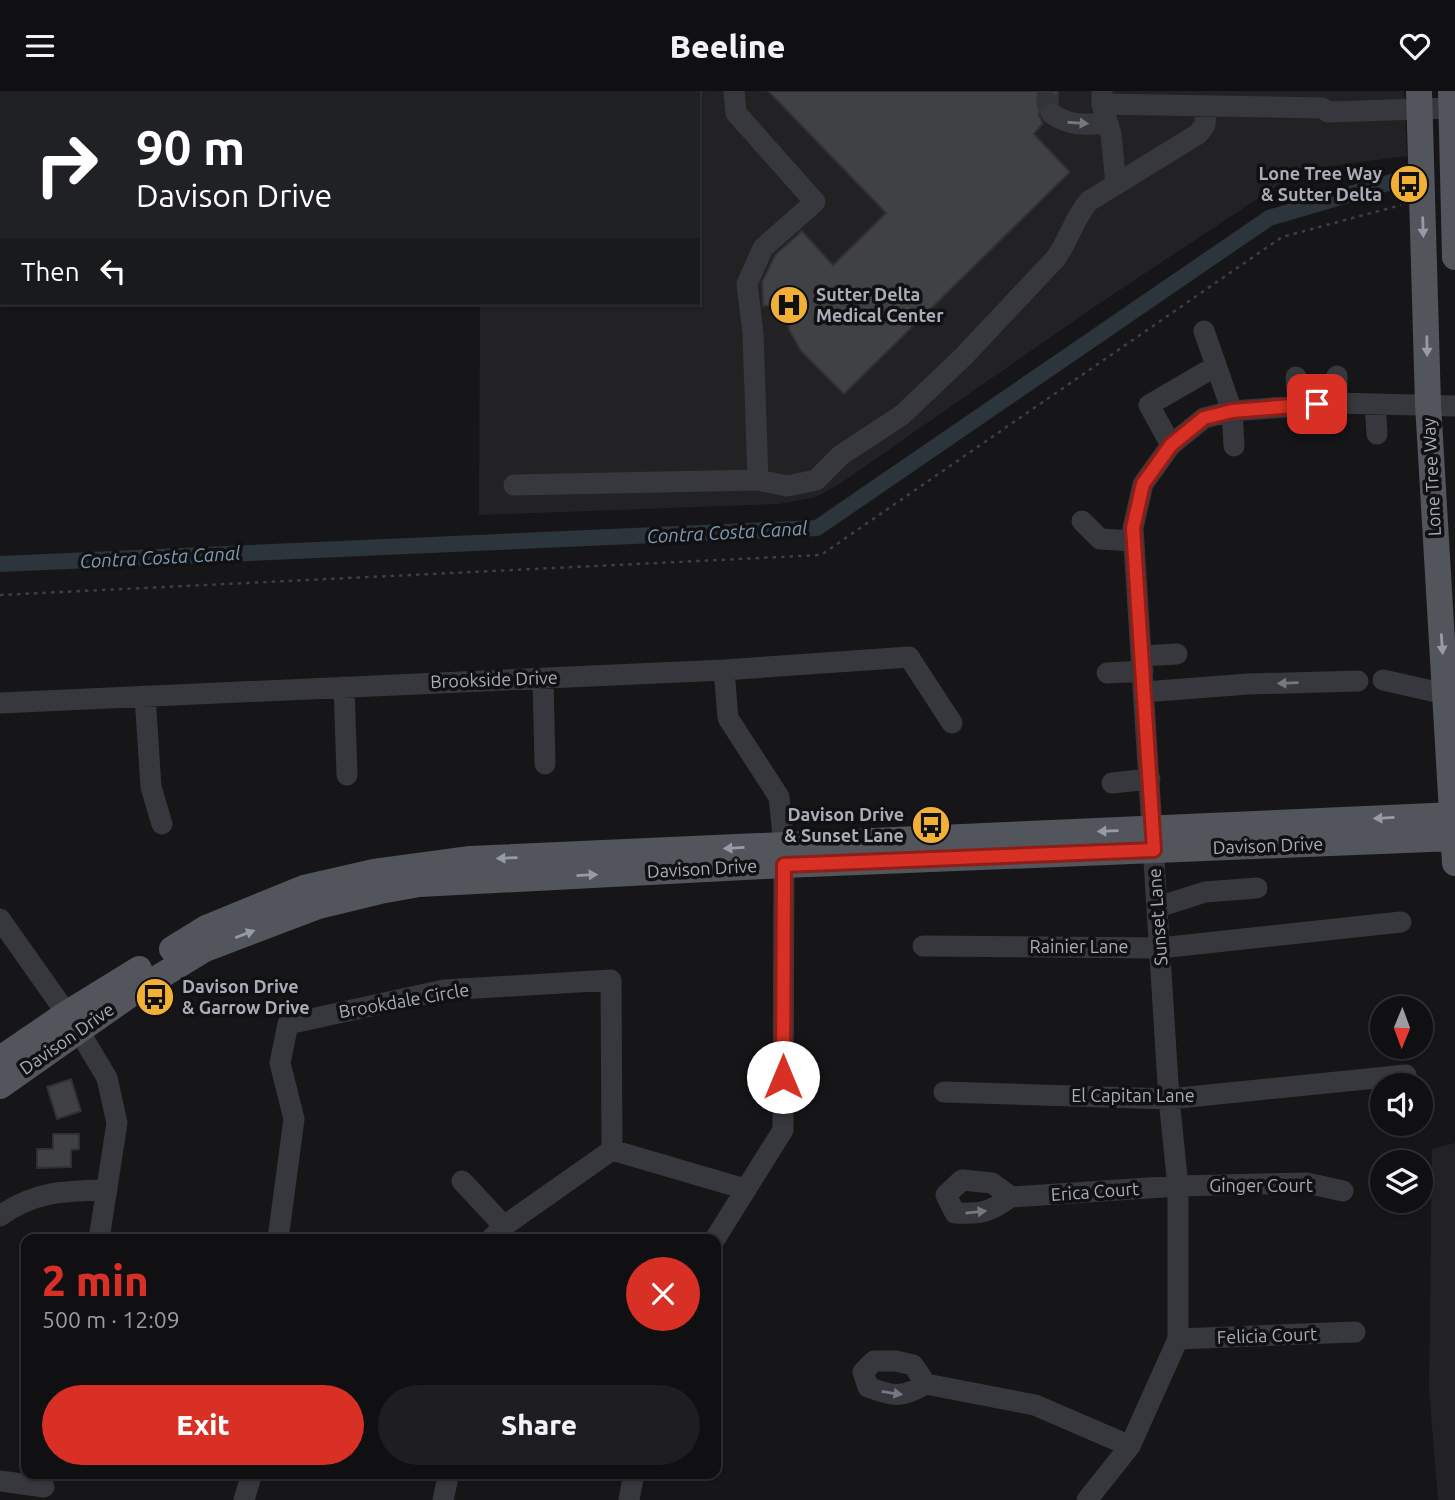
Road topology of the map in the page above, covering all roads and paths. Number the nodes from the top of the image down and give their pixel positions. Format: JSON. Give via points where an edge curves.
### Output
{"nodes":[{"id":1,"x":734,"y":91,"type":"edge"},
{"id":2,"x":1301,"y":91,"type":"edge"},
{"id":3,"x":1451,"y":99,"type":"edge"},
{"id":4,"x":1419,"y":100,"type":"edge"},
{"id":5,"x":1103,"y":106,"type":"edge"},
{"id":6,"x":1206,"y":106,"type":"junction"},
{"id":7,"x":1322,"y":108,"type":"junction"},
{"id":8,"x":1052,"y":114,"type":"dead end"},
{"id":9,"x":1116,"y":185,"type":"junction"},
{"id":10,"x":1455,"y":257,"type":"edge"},
{"id":11,"x":1204,"y":331,"type":"dead end"},
{"id":12,"x":1216,"y":366,"type":"junction"},
{"id":13,"x":1337,"y":376,"type":"dead end"},
{"id":14,"x":1296,"y":377,"type":"dead end"},
{"id":15,"x":1337,"y":403,"type":"junction"},
{"id":16,"x":1375,"y":404,"type":"junction"},
{"id":17,"x":1428,"y":404,"type":"junction"},
{"id":18,"x":1298,"y":406,"type":"junction"},
{"id":19,"x":1455,"y":406,"type":"edge"},
{"id":20,"x":1232,"y":411,"type":"junction"},
{"id":21,"x":1377,"y":434,"type":"dead end"},
{"id":22,"x":1171,"y":445,"type":"junction"},
{"id":23,"x":1234,"y":446,"type":"dead end"},
{"id":24,"x":758,"y":479,"type":"junction"},
{"id":25,"x":514,"y":485,"type":"dead end"},
{"id":26,"x":1082,"y":521,"type":"dead end"},
{"id":27,"x":1134,"y":541,"type":"junction"},
{"id":28,"x":1436,"y":551,"type":"junction"},
{"id":29,"x":1455,"y":599,"type":"edge"},
{"id":30,"x":1177,"y":654,"type":"dead end"},
{"id":31,"x":724,"y":670,"type":"junction"},
{"id":32,"x":1107,"y":673,"type":"dead end"},
{"id":33,"x":1143,"y":673,"type":"junction"},
{"id":34,"x":542,"y":679,"type":"junction"},
{"id":35,"x":1383,"y":680,"type":"dead end"},
{"id":36,"x":1358,"y":681,"type":"dead end"},
{"id":37,"x":344,"y":687,"type":"junction"},
{"id":38,"x":1445,"y":694,"type":"junction"},
{"id":39,"x":145,"y":696,"type":"junction"},
{"id":40,"x":0,"y":703,"type":"edge"},
{"id":41,"x":952,"y":723,"type":"dead end"},
{"id":42,"x":545,"y":764,"type":"dead end"},
{"id":43,"x":347,"y":775,"type":"dead end"},
{"id":44,"x":1150,"y":779,"type":"junction"},
{"id":45,"x":1112,"y":783,"type":"dead end"},
{"id":46,"x":162,"y":824,"type":"dead end"},
{"id":47,"x":1454,"y":834,"type":"edge"},
{"id":48,"x":1153,"y":840,"type":"junction"},
{"id":49,"x":784,"y":855,"type":"junction"},
{"id":50,"x":1256,"y":888,"type":"dead end"},
{"id":51,"x":1158,"y":907,"type":"junction"},
{"id":52,"x":0,"y":919,"type":"edge"},
{"id":53,"x":1401,"y":922,"type":"dead end"},
{"id":54,"x":923,"y":946,"type":"dead end"},
{"id":55,"x":1160,"y":948,"type":"junction"},
{"id":56,"x":73,"y":1022,"type":"junction"},
{"id":57,"x":0,"y":1059,"type":"edge"},
{"id":58,"x":1370,"y":1079,"type":"edge"},
{"id":59,"x":0,"y":1086,"type":"edge"},
{"id":60,"x":944,"y":1093,"type":"dead end"},
{"id":61,"x":1169,"y":1099,"type":"junction"},
{"id":62,"x":612,"y":1150,"type":"junction"},
{"id":63,"x":461,"y":1181,"type":"dead end"},
{"id":64,"x":1178,"y":1186,"type":"junction"},
{"id":65,"x":744,"y":1189,"type":"junction"},
{"id":66,"x":107,"y":1191,"type":"junction"},
{"id":67,"x":1343,"y":1191,"type":"dead end"},
{"id":68,"x":1011,"y":1197,"type":"dead end"},
{"id":69,"x":0,"y":1216,"type":"edge"},
{"id":70,"x":497,"y":1232,"type":"edge"},
{"id":71,"x":100,"y":1234,"type":"edge"},
{"id":72,"x":279,"y":1234,"type":"edge"},
{"id":73,"x":718,"y":1234,"type":"edge"},
{"id":74,"x":1355,"y":1332,"type":"dead end"},
{"id":75,"x":1178,"y":1339,"type":"junction"},
{"id":76,"x":926,"y":1384,"type":"dead end"},
{"id":77,"x":1130,"y":1446,"type":"junction"},
{"id":78,"x":250,"y":1479,"type":"edge"},
{"id":79,"x":448,"y":1479,"type":"edge"},
{"id":80,"x":633,"y":1479,"type":"edge"},
{"id":81,"x":0,"y":1481,"type":"edge"},
{"id":82,"x":44,"y":1487,"type":"edge"},
{"id":83,"x":244,"y":1500,"type":"edge"},
{"id":84,"x":443,"y":1500,"type":"edge"},
{"id":85,"x":629,"y":1500,"type":"edge"},
{"id":86,"x":1087,"y":1500,"type":"edge"}],
"edges":[{"from":1,"to":24,"type":"street","via":[[736,113],[815,202],[763,248],[747,283],[754,333]]},
{"from":2,"to":7,"type":"street"},
{"from":3,"to":4,"type":"street"},
{"from":3,"to":10,"type":"main road"},
{"from":4,"to":7,"type":"street","via":[[1328,112]]},
{"from":4,"to":17,"type":"main road","name":"Lone Tree Way","one_way":true},
{"from":5,"to":6,"type":"street"},
{"from":8,"to":5,"type":"street","one_way":true,"via":[[1082,125]]},
{"from":5,"to":9,"type":"street"},
{"from":6,"to":7,"type":"street"},
{"from":6,"to":9,"type":"street","via":[[1205,125],[1198,134]]},
{"from":9,"to":24,"type":"street","via":[[1089,201],[1075,217],[1056,258],[963,358],[902,415],[842,455],[816,479],[787,486]]},
{"from":11,"to":12,"type":"street"},
{"from":12,"to":20,"type":"street"},
{"from":12,"to":22,"type":"street","via":[[1149,405]]},
{"from":13,"to":15,"type":"street"},
{"from":14,"to":18,"type":"street"},
{"from":15,"to":16,"type":"street","name":"Sunset Lane"},
{"from":15,"to":18,"type":"street","name":"Sunset Lane"},
{"from":16,"to":17,"type":"street","name":"Sunset Lane"},
{"from":16,"to":21,"type":"street"},
{"from":17,"to":19,"type":"street","name":"Sunset Lane"},
{"from":17,"to":28,"type":"main road","name":"Lone Tree Way"},
{"from":18,"to":20,"type":"street","name":"Sunset Lane"},
{"from":20,"to":22,"type":"street","name":"Sunset Lane","via":[[1204,418]]},
{"from":20,"to":23,"type":"street"},
{"from":22,"to":27,"type":"street","name":"Sunset Lane","via":[[1143,484]]},
{"from":24,"to":25,"type":"street"},
{"from":26,"to":27,"type":"street","via":[[1100,539]]},
{"from":27,"to":33,"type":"street","name":"Sunset Lane","via":[[1128,607]]},
{"from":28,"to":29,"type":"main road","via":[[1445,555],[1450,566]]},
{"from":28,"to":38,"type":"main road","name":"Lone Tree Way","one_way":true},
{"from":30,"to":33,"type":"street"},
{"from":31,"to":34,"type":"street","name":"Brookside Drive"},
{"from":31,"to":41,"type":"street","name":"Brookside Drive","via":[[909,657]]},
{"from":31,"to":49,"type":"street","via":[[728,718],[779,797]]},
{"from":32,"to":33,"type":"street"},
{"from":36,"to":33,"type":"street","one_way":true,"via":[[1248,684]]},
{"from":33,"to":44,"type":"street","name":"Sunset Lane"},
{"from":34,"to":37,"type":"street","name":"Brookside Drive"},
{"from":34,"to":42,"type":"street"},
{"from":35,"to":38,"type":"street"},
{"from":37,"to":39,"type":"street","name":"Brookside Drive"},
{"from":37,"to":43,"type":"street"},
{"from":38,"to":47,"type":"main road","name":"Lone Tree Way"},
{"from":39,"to":40,"type":"street","name":"Brookside Drive"},
{"from":39,"to":46,"type":"street","via":[[151,787]]},
{"from":44,"to":45,"type":"street"},
{"from":44,"to":48,"type":"street","name":"Sunset Lane"},
{"from":47,"to":48,"type":"main road","name":"Davison Drive"},
{"from":48,"to":49,"type":"main road","name":"Davison Drive"},
{"from":48,"to":51,"type":"street","name":"Sunset Lane"},
{"from":49,"to":56,"type":"main road","name":"Davison Drive","via":[[470,859],[374,872],[304,888],[206,928]]},
{"from":49,"to":65,"type":"street","via":[[783,1130]]},
{"from":50,"to":51,"type":"street","via":[[1205,892]]},
{"from":51,"to":55,"type":"street","name":"Sunset Lane"},
{"from":52,"to":56,"type":"street"},
{"from":53,"to":55,"type":"street","name":"Rainier Lane"},
{"from":54,"to":55,"type":"street","name":"Rainier Lane"},
{"from":55,"to":61,"type":"street","name":"Sunset Lane"},
{"from":56,"to":57,"type":"main road","name":"Davison Drive"},
{"from":56,"to":59,"type":"main road","name":"Davison Drive"},
{"from":56,"to":66,"type":"street","via":[[107,1078],[117,1123]]},
{"from":58,"to":61,"type":"street","name":"El Capitan Lane"},
{"from":60,"to":61,"type":"street","name":"El Capitan Lane"},
{"from":61,"to":64,"type":"street","name":"Sunset Lane"},
{"from":62,"to":65,"type":"street"},
{"from":62,"to":70,"type":"street"},
{"from":62,"to":72,"type":"street","name":"Brookdale Circle","via":[[611,980],[444,990],[288,1024],[279,1063],[295,1119]]},
{"from":63,"to":70,"type":"street"},
{"from":64,"to":67,"type":"street","name":"Ginger Court","via":[[1307,1183]]},
{"from":64,"to":68,"type":"street","name":"Erica Court"},
{"from":64,"to":75,"type":"street","name":"Sunset Lane"},
{"from":65,"to":73,"type":"street"},
{"from":66,"to":69,"type":"street","via":[[60,1191],[17,1204]]},
{"from":66,"to":71,"type":"street"},
{"from":74,"to":75,"type":"street","name":"Felicia Court"},
{"from":75,"to":77,"type":"street","name":"Sunset Lane"},
{"from":76,"to":77,"type":"street","via":[[1035,1405]]},
{"from":77,"to":86,"type":"street","name":"Sunset Lane"},
{"from":78,"to":83,"type":"street"},
{"from":79,"to":84,"type":"street"},
{"from":80,"to":85,"type":"street"},
{"from":81,"to":82,"type":"street"}]}
